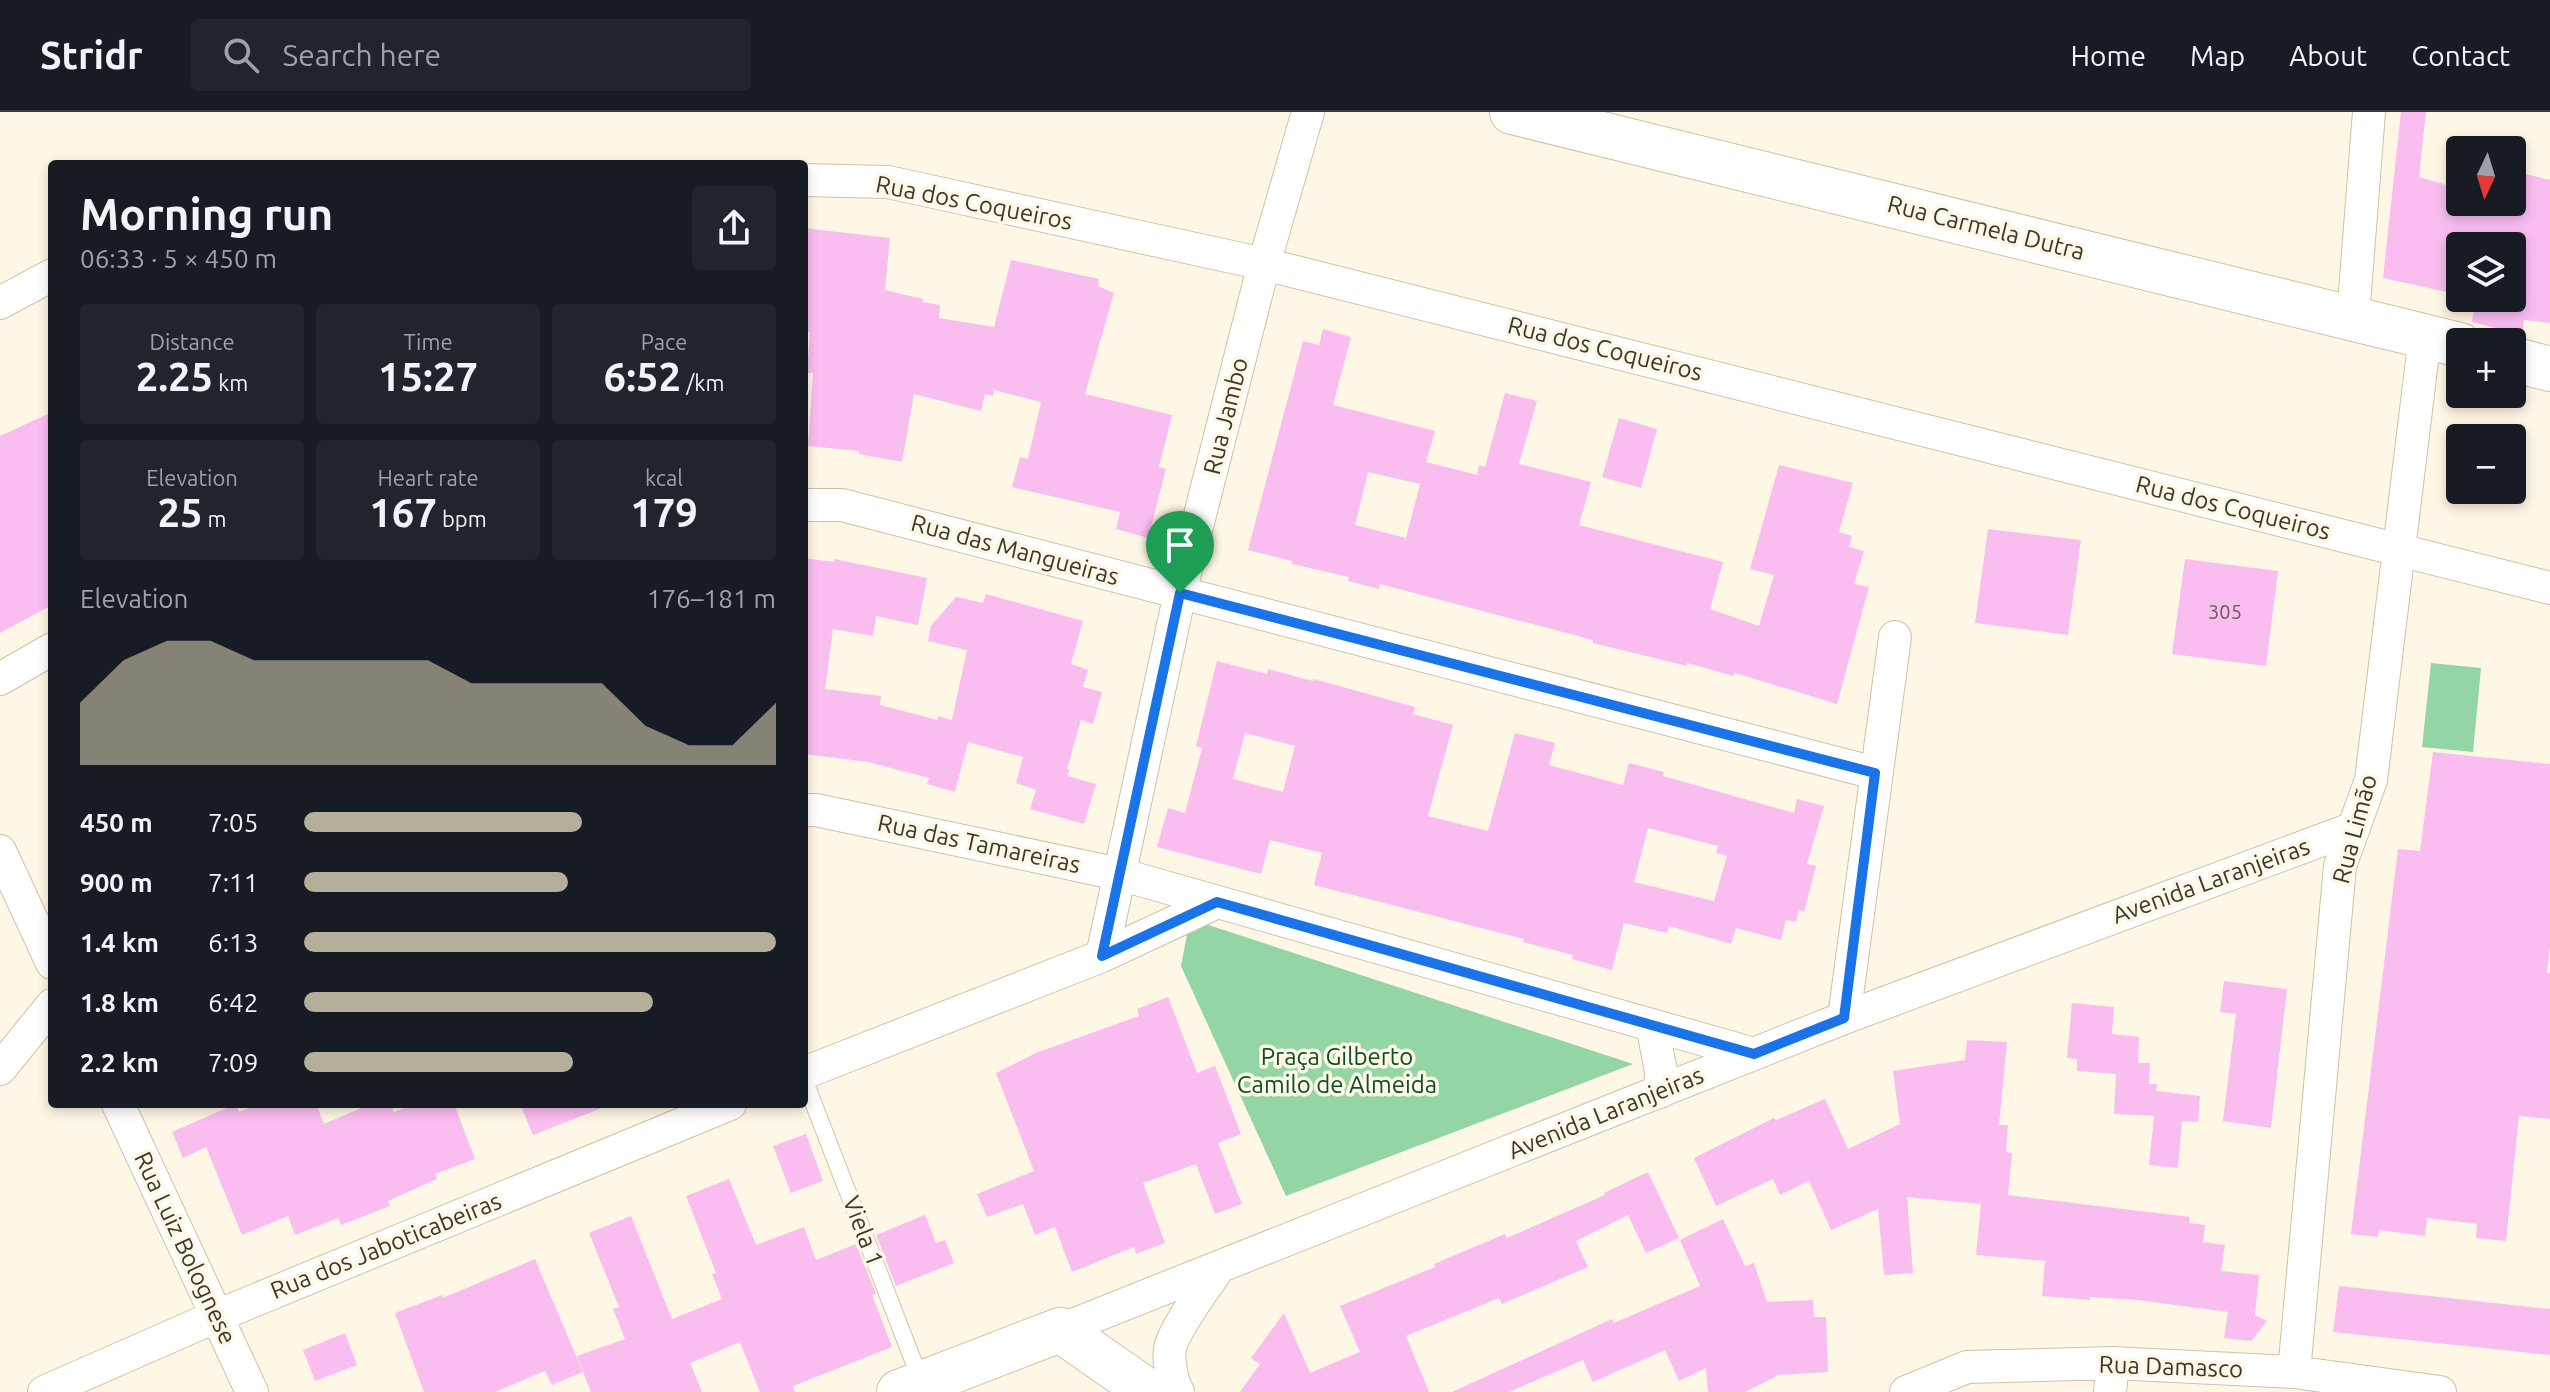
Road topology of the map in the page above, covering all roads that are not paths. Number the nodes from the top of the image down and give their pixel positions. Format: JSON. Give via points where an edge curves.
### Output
{"nodes":[{"id":1,"x":1308,"y":112,"type":"edge"},
{"id":2,"x":1512,"y":112,"type":"edge"},
{"id":3,"x":2369,"y":112,"type":"edge"},
{"id":4,"x":1551,"y":117,"type":"edge"},
{"id":5,"x":808,"y":180,"type":"edge"},
{"id":6,"x":1264,"y":264,"type":"junction"},
{"id":7,"x":48,"y":277,"type":"edge"},
{"id":8,"x":0,"y":303,"type":"edge"},
{"id":9,"x":2353,"y":317,"type":"junction"},
{"id":10,"x":2443,"y":340,"type":"edge"},
{"id":11,"x":2526,"y":363,"type":"edge"},
{"id":12,"x":2550,"y":369,"type":"edge"},
{"id":13,"x":808,"y":505,"type":"edge"},
{"id":14,"x":2400,"y":550,"type":"junction"},
{"id":15,"x":2550,"y":588,"type":"edge"},
{"id":16,"x":1180,"y":593,"type":"junction"},
{"id":17,"x":1895,"y":637,"type":"dead end"},
{"id":18,"x":48,"y":651,"type":"edge"},
{"id":19,"x":0,"y":679,"type":"edge"},
{"id":20,"x":1875,"y":773,"type":"junction"},
{"id":21,"x":808,"y":810,"type":"edge"},
{"id":22,"x":2354,"y":828,"type":"junction"},
{"id":23,"x":0,"y":851,"type":"edge"},
{"id":24,"x":1119,"y":874,"type":"junction"},
{"id":25,"x":1217,"y":902,"type":"junction"},
{"id":26,"x":48,"y":954,"type":"edge"},
{"id":27,"x":1102,"y":956,"type":"junction"},
{"id":28,"x":48,"y":1010,"type":"edge"},
{"id":29,"x":1844,"y":1018,"type":"junction"},
{"id":30,"x":1652,"y":1025,"type":"junction"},
{"id":31,"x":1754,"y":1054,"type":"junction"},
{"id":32,"x":0,"y":1069,"type":"edge"},
{"id":33,"x":808,"y":1074,"type":"edge"},
{"id":34,"x":808,"y":1088,"type":"edge"},
{"id":35,"x":1660,"y":1092,"type":"junction"},
{"id":36,"x":120,"y":1108,"type":"edge"},
{"id":37,"x":720,"y":1108,"type":"edge"},
{"id":38,"x":1219,"y":1267,"type":"junction"},
{"id":39,"x":217,"y":1316,"type":"junction"},
{"id":40,"x":1060,"y":1330,"type":"junction"},
{"id":41,"x":2294,"y":1372,"type":"junction"},
{"id":42,"x":2112,"y":1378,"type":"edge"},
{"id":43,"x":910,"y":1387,"type":"edge"},
{"id":44,"x":44,"y":1392,"type":"edge"},
{"id":45,"x":252,"y":1392,"type":"edge"},
{"id":46,"x":1149,"y":1392,"type":"edge"},
{"id":47,"x":1178,"y":1392,"type":"edge"},
{"id":48,"x":1906,"y":1392,"type":"edge"},
{"id":49,"x":2440,"y":1392,"type":"edge"}],
"edges":[{"from":1,"to":6,"type":"street","name":"Rua Jambo"},
{"from":2,"to":4,"type":"main road","name":"Rua Carmela Dutra"},
{"from":3,"to":9,"type":"street"},
{"from":4,"to":9,"type":"main road","name":"Rua Carmela Dutra"},
{"from":5,"to":6,"type":"street","name":"Rua dos Coqueiros","via":[[888,182]]},
{"from":6,"to":14,"type":"street","name":"Rua dos Coqueiros"},
{"from":6,"to":16,"type":"street","name":"Rua Jambo"},
{"from":7,"to":8,"type":"street"},
{"from":9,"to":10,"type":"main road","name":"Rua Carmela Dutra"},
{"from":10,"to":14,"type":"street","name":"Rua Limão"},
{"from":11,"to":12,"type":"main road"},
{"from":13,"to":16,"type":"street","name":"Rua das Mangueiras","via":[[842,505]]},
{"from":14,"to":15,"type":"street","name":"Rua dos Coqueiros"},
{"from":14,"to":22,"type":"street","name":"Rua Limão","via":[[2371,780]]},
{"from":16,"to":20,"type":"street","name":"Rua das Mangueiras"},
{"from":16,"to":24,"type":"street","name":"Rua Jambo"},
{"from":17,"to":20,"type":"street"},
{"from":18,"to":19,"type":"street"},
{"from":20,"to":29,"type":"street"},
{"from":21,"to":24,"type":"street","name":"Rua das Tamareiras"},
{"from":22,"to":29,"type":"street","name":"Avenida Laranjeiras"},
{"from":22,"to":41,"type":"street","name":"Rua Limão","via":[[2340,866]]},
{"from":23,"to":26,"type":"street"},
{"from":24,"to":25,"type":"street","name":"Rua das Tamareiras"},
{"from":24,"to":27,"type":"street","name":"Rua Jambo"},
{"from":25,"to":27,"type":"street"},
{"from":25,"to":30,"type":"street","name":"Rua das Tamareiras"},
{"from":27,"to":33,"type":"street"},
{"from":28,"to":32,"type":"street"},
{"from":29,"to":31,"type":"street","name":"Avenida Laranjeiras"},
{"from":30,"to":31,"type":"street","name":"Rua das Tamareiras"},
{"from":30,"to":35,"type":"street"},
{"from":31,"to":35,"type":"street","name":"Avenida Laranjeiras"},
{"from":34,"to":43,"type":"lane","name":"Viela 1"},
{"from":35,"to":38,"type":"street","name":"Avenida Laranjeiras"},
{"from":36,"to":39,"type":"street","name":"Rua Luiz Bolognese"},
{"from":37,"to":39,"type":"street","name":"Rua dos Jaboticabeiras"},
{"from":38,"to":40,"type":"street","name":"Avenida Laranjeiras"},
{"from":38,"to":47,"type":"street","via":[[1170,1348]]},
{"from":39,"to":44,"type":"street","name":"Rua dos Jaboticabeiras"},
{"from":39,"to":45,"type":"street","name":"Rua Luiz Bolognese"},
{"from":40,"to":43,"type":"main road","name":"Avenida Laranjeiras"},
{"from":40,"to":46,"type":"main road"},
{"from":41,"to":42,"type":"street","name":"Rua Damasco"},
{"from":41,"to":49,"type":"street","name":"Rua Damasco"},
{"from":42,"to":48,"type":"street","name":"Rua Damasco","via":[[1967,1367]]}]}
